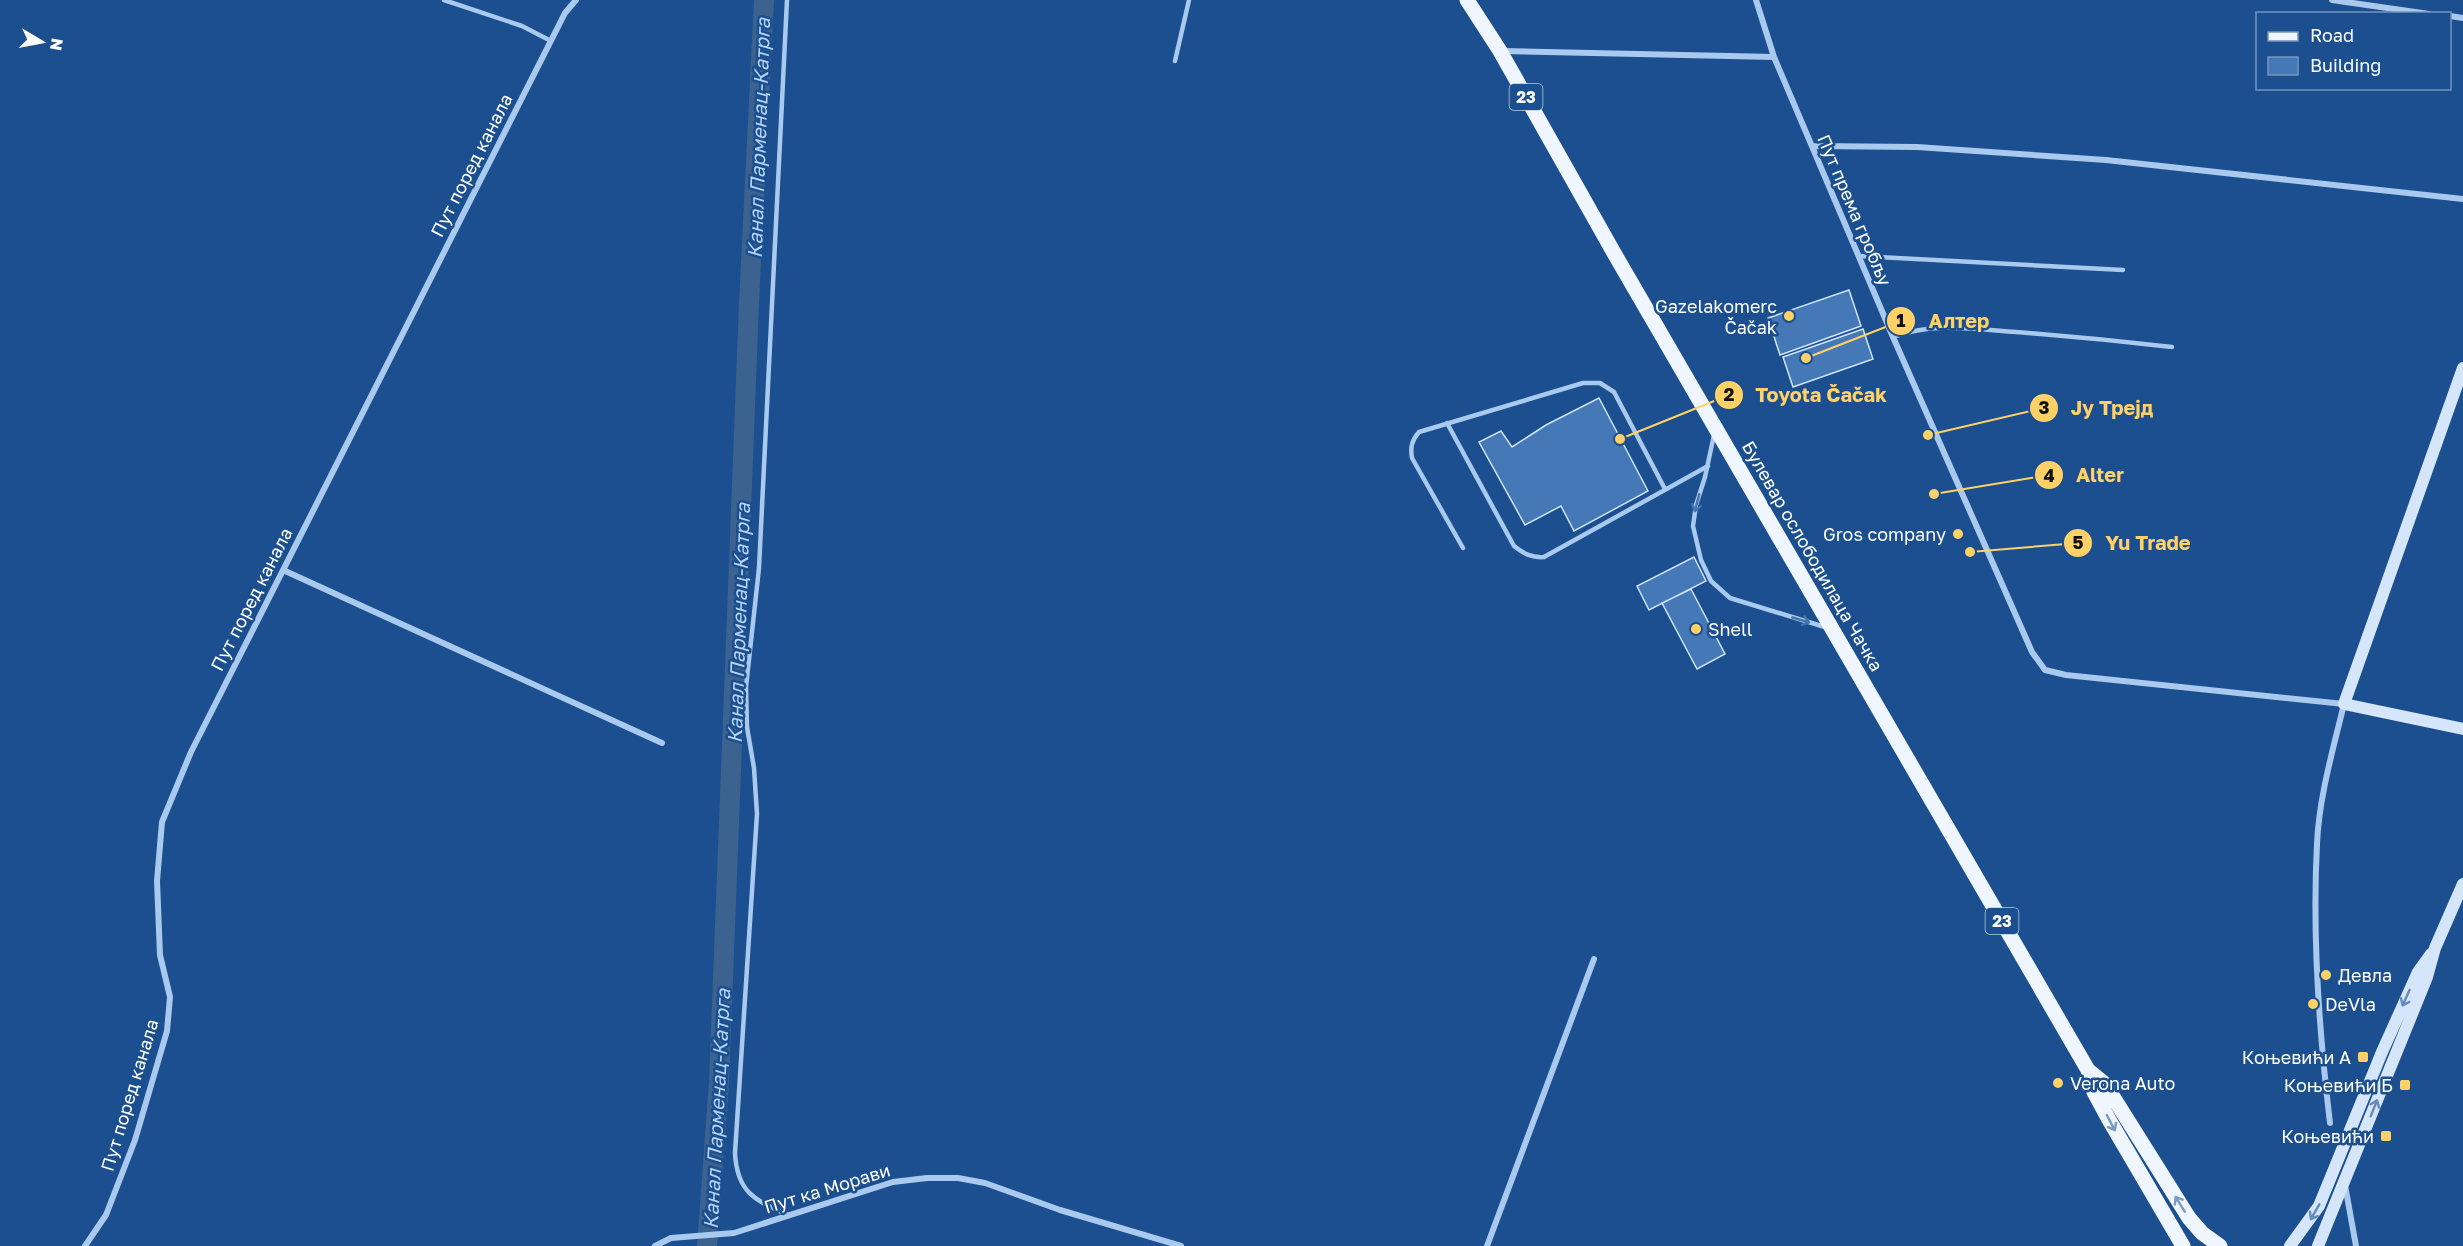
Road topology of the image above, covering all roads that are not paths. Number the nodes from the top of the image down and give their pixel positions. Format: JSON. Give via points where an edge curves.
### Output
{"nodes":[{"id":1,"x":444,"y":0,"type":"edge"},
{"id":2,"x":576,"y":0,"type":"edge"},
{"id":3,"x":788,"y":0,"type":"edge"},
{"id":4,"x":1188,"y":0,"type":"edge"},
{"id":5,"x":1467,"y":0,"type":"edge"},
{"id":6,"x":1756,"y":0,"type":"edge"},
{"id":7,"x":2332,"y":0,"type":"edge"},
{"id":8,"x":2415,"y":12,"type":"edge"},
{"id":9,"x":551,"y":41,"type":"junction"},
{"id":10,"x":1500,"y":51,"type":"junction"},
{"id":11,"x":1774,"y":57,"type":"junction"},
{"id":12,"x":1175,"y":61,"type":"dead end"},
{"id":13,"x":1813,"y":146,"type":"junction"},
{"id":14,"x":2463,"y":199,"type":"edge"},
{"id":15,"x":1859,"y":256,"type":"junction"},
{"id":16,"x":2123,"y":270,"type":"dead end"},
{"id":17,"x":1893,"y":337,"type":"junction"},
{"id":18,"x":2172,"y":347,"type":"dead end"},
{"id":19,"x":2463,"y":368,"type":"edge"},
{"id":20,"x":1448,"y":423,"type":"junction"},
{"id":21,"x":1715,"y":425,"type":"junction"},
{"id":22,"x":1708,"y":466,"type":"junction"},
{"id":23,"x":1665,"y":489,"type":"junction"},
{"id":24,"x":1463,"y":548,"type":"dead end"},
{"id":25,"x":283,"y":570,"type":"junction"},
{"id":26,"x":1833,"y":630,"type":"junction"},
{"id":27,"x":2344,"y":705,"type":"junction"},
{"id":28,"x":2463,"y":729,"type":"edge"},
{"id":29,"x":662,"y":743,"type":"dead end"},
{"id":30,"x":2463,"y":884,"type":"edge"},
{"id":31,"x":2435,"y":948,"type":"junction"},
{"id":32,"x":1594,"y":959,"type":"dead end"},
{"id":33,"x":2088,"y":1070,"type":"junction"},
{"id":34,"x":2330,"y":1123,"type":"dead end"},
{"id":35,"x":2344,"y":1182,"type":"junction"},
{"id":36,"x":788,"y":1215,"type":"junction"},
{"id":37,"x":85,"y":1246,"type":"edge"},
{"id":38,"x":655,"y":1246,"type":"edge"},
{"id":39,"x":1180,"y":1246,"type":"edge"},
{"id":40,"x":1487,"y":1246,"type":"edge"},
{"id":41,"x":2183,"y":1246,"type":"edge"},
{"id":42,"x":2220,"y":1246,"type":"edge"},
{"id":43,"x":2290,"y":1246,"type":"edge"},
{"id":44,"x":2318,"y":1246,"type":"edge"},
{"id":45,"x":2356,"y":1246,"type":"edge"}],
"edges":[{"from":1,"to":9,"type":"lane","via":[[522,26]]},
{"from":2,"to":9,"type":"street","name":"Пут поред канала"},
{"from":3,"to":36,"type":"lane","via":[[761,546],[746,687],[757,814],[735,1153],[738,1176],[749,1194]]},
{"from":4,"to":12,"type":"lane"},
{"from":5,"to":10,"type":"main road","name":"Булевар ослободилаца Чачка","number":"23"},
{"from":6,"to":11,"type":"street","name":"Пут према гробљу"},
{"from":7,"to":8,"type":"street"},
{"from":9,"to":25,"type":"street","name":"Пут поред канала"},
{"from":10,"to":11,"type":"street"},
{"from":10,"to":21,"type":"main road","name":"Булевар ослободилаца Чачка","number":"23"},
{"from":11,"to":13,"type":"street","name":"Пут према гробљу"},
{"from":13,"to":14,"type":"street","via":[[1917,147],[2106,160]]},
{"from":13,"to":15,"type":"street","name":"Пут према гробљу"},
{"from":15,"to":16,"type":"lane"},
{"from":15,"to":17,"type":"street","name":"Пут према гробљу"},
{"from":17,"to":18,"type":"lane","via":[[1917,329],[1942,327]]},
{"from":17,"to":27,"type":"street","name":"Пут према гробљу","via":[[2032,652],[2045,670]]},
{"from":19,"to":27,"type":"main road"},
{"from":20,"to":23,"type":"lane","via":[[1583,383],[1600,383],[1614,392]]},
{"from":20,"to":23,"type":"lane","via":[[1514,546],[1530,556],[1544,557]]},
{"from":20,"to":24,"type":"lane","via":[[1419,432],[1411,451]]},
{"from":21,"to":22,"type":"lane"},
{"from":21,"to":26,"type":"main road","name":"Булевар ослободилаца Чачка","number":"23"},
{"from":22,"to":23,"type":"lane"},
{"from":22,"to":26,"type":"lane","one_way":true,"via":[[1695,505],[1693,526],[1701,560],[1712,581],[1730,598]]},
{"from":25,"to":29,"type":"street"},
{"from":25,"to":37,"type":"street","name":"Пут поред канала","via":[[191,752],[162,822],[157,881],[160,955],[170,997],[167,1031],[135,1140],[106,1215]]},
{"from":26,"to":33,"type":"main road","name":"Булевар ослободилаца Чачка","number":"23"},
{"from":27,"to":28,"type":"main road"},
{"from":27,"to":34,"type":"street","via":[[2328,768],[2317,842],[2317,958]]},
{"from":30,"to":31,"type":"main road"},
{"from":35,"to":31,"type":"main road","one_way":true,"via":[[2427,977]]},
{"from":31,"to":43,"type":"main road","one_way":true,"via":[[2418,972],[2314,1215]]},
{"from":32,"to":40,"type":"street"},
{"from":33,"to":41,"type":"main road","name":"Булевар ослободилаца Чачка","number":"23","one_way":true,"via":[[2108,1118]]},
{"from":42,"to":33,"type":"main road","name":"Булевар ослободилаца Чачка","number":"23","one_way":true,"via":[[2197,1229],[2105,1084]]},
{"from":35,"to":44,"type":"main road"},
{"from":35,"to":45,"type":"street"},
{"from":36,"to":38,"type":"street","name":"Пут ка Морави","via":[[742,1230],[671,1238]]},
{"from":36,"to":39,"type":"street","name":"Пут ка Морави","via":[[894,1182],[958,1178],[1001,1187],[1060,1210]]}]}
